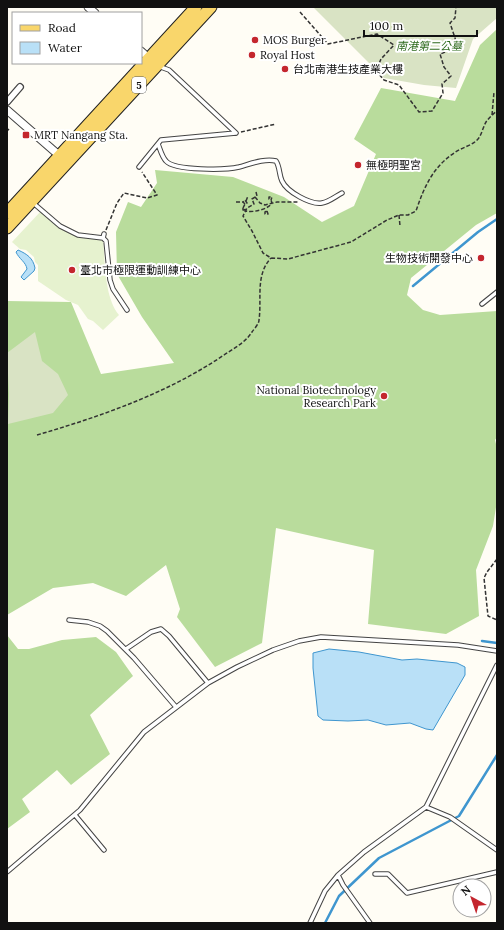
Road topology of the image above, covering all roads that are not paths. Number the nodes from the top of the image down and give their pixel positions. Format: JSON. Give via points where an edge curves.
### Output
{"nodes":[{"id":1,"x":196,"y":7,"type":"edge"},
{"id":2,"x":211,"y":7,"type":"edge"},
{"id":3,"x":149,"y":58,"type":"edge"},
{"id":4,"x":20,"y":88,"type":"dead end"},
{"id":5,"x":7,"y":102,"type":"edge"},
{"id":6,"x":7,"y":110,"type":"edge"},
{"id":7,"x":158,"y":144,"type":"junction"},
{"id":8,"x":64,"y":159,"type":"junction"},
{"id":9,"x":139,"y":167,"type":"road end"},
{"id":10,"x":342,"y":193,"type":"dead end"},
{"id":11,"x":32,"y":201,"type":"junction"},
{"id":12,"x":7,"y":213,"type":"edge"},
{"id":13,"x":7,"y":228,"type":"edge"},
{"id":14,"x":497,"y":292,"type":"edge"},
{"id":15,"x":482,"y":304,"type":"dead end"},
{"id":16,"x":127,"y":310,"type":"dead end"},
{"id":17,"x":69,"y":620,"type":"dead end"},
{"id":18,"x":126,"y":650,"type":"junction"},
{"id":19,"x":497,"y":651,"type":"edge"},
{"id":20,"x":497,"y":665,"type":"edge"},
{"id":21,"x":208,"y":682,"type":"junction"},
{"id":22,"x":176,"y":708,"type":"junction"},
{"id":23,"x":426,"y":807,"type":"junction"},
{"id":24,"x":75,"y":815,"type":"junction"},
{"id":25,"x":104,"y":850,"type":"dead end"},
{"id":26,"x":497,"y":850,"type":"edge"},
{"id":27,"x":7,"y":872,"type":"edge"},
{"id":28,"x":497,"y":872,"type":"edge"},
{"id":29,"x":375,"y":874,"type":"dead end"},
{"id":30,"x":338,"y":875,"type":"junction"},
{"id":31,"x":310,"y":923,"type":"edge"},
{"id":32,"x":370,"y":923,"type":"edge"}],
"edges":[{"from":1,"to":3,"type":"main road","number":"5"},
{"from":2,"to":3,"type":"main road","number":"5"},
{"from":3,"to":7,"type":"lane","via":[[169,70],[236,133],[161,140]]},
{"from":3,"to":8,"type":"main road","number":"5"},
{"from":4,"to":5,"type":"street"},
{"from":6,"to":8,"type":"street"},
{"from":7,"to":9,"type":"lane"},
{"from":7,"to":10,"type":"lane","via":[[166,161],[182,167],[233,168],[276,160],[282,181],[287,188],[299,197],[315,203],[322,203]]},
{"from":8,"to":11,"type":"main road","number":"5"},
{"from":8,"to":12,"type":"main road","number":"5"},
{"from":11,"to":13,"type":"main road","number":"5"},
{"from":11,"to":16,"type":"lane","via":[[60,226],[78,235],[103,236],[106,241],[110,280]]},
{"from":14,"to":15,"type":"lane"},
{"from":17,"to":18,"type":"lane","via":[[100,626]]},
{"from":18,"to":21,"type":"lane","via":[[151,632],[161,629]]},
{"from":18,"to":22,"type":"lane"},
{"from":19,"to":21,"type":"lane","via":[[458,645],[321,637],[273,650]]},
{"from":20,"to":23,"type":"lane"},
{"from":21,"to":22,"type":"lane"},
{"from":22,"to":24,"type":"lane","via":[[144,732]]},
{"from":23,"to":26,"type":"lane","via":[[460,823]]},
{"from":23,"to":30,"type":"lane","via":[[364,852]]},
{"from":24,"to":25,"type":"lane"},
{"from":24,"to":27,"type":"lane"},
{"from":28,"to":29,"type":"lane","via":[[407,893],[388,874]]},
{"from":30,"to":31,"type":"lane","via":[[325,891]]},
{"from":30,"to":32,"type":"lane"}]}
